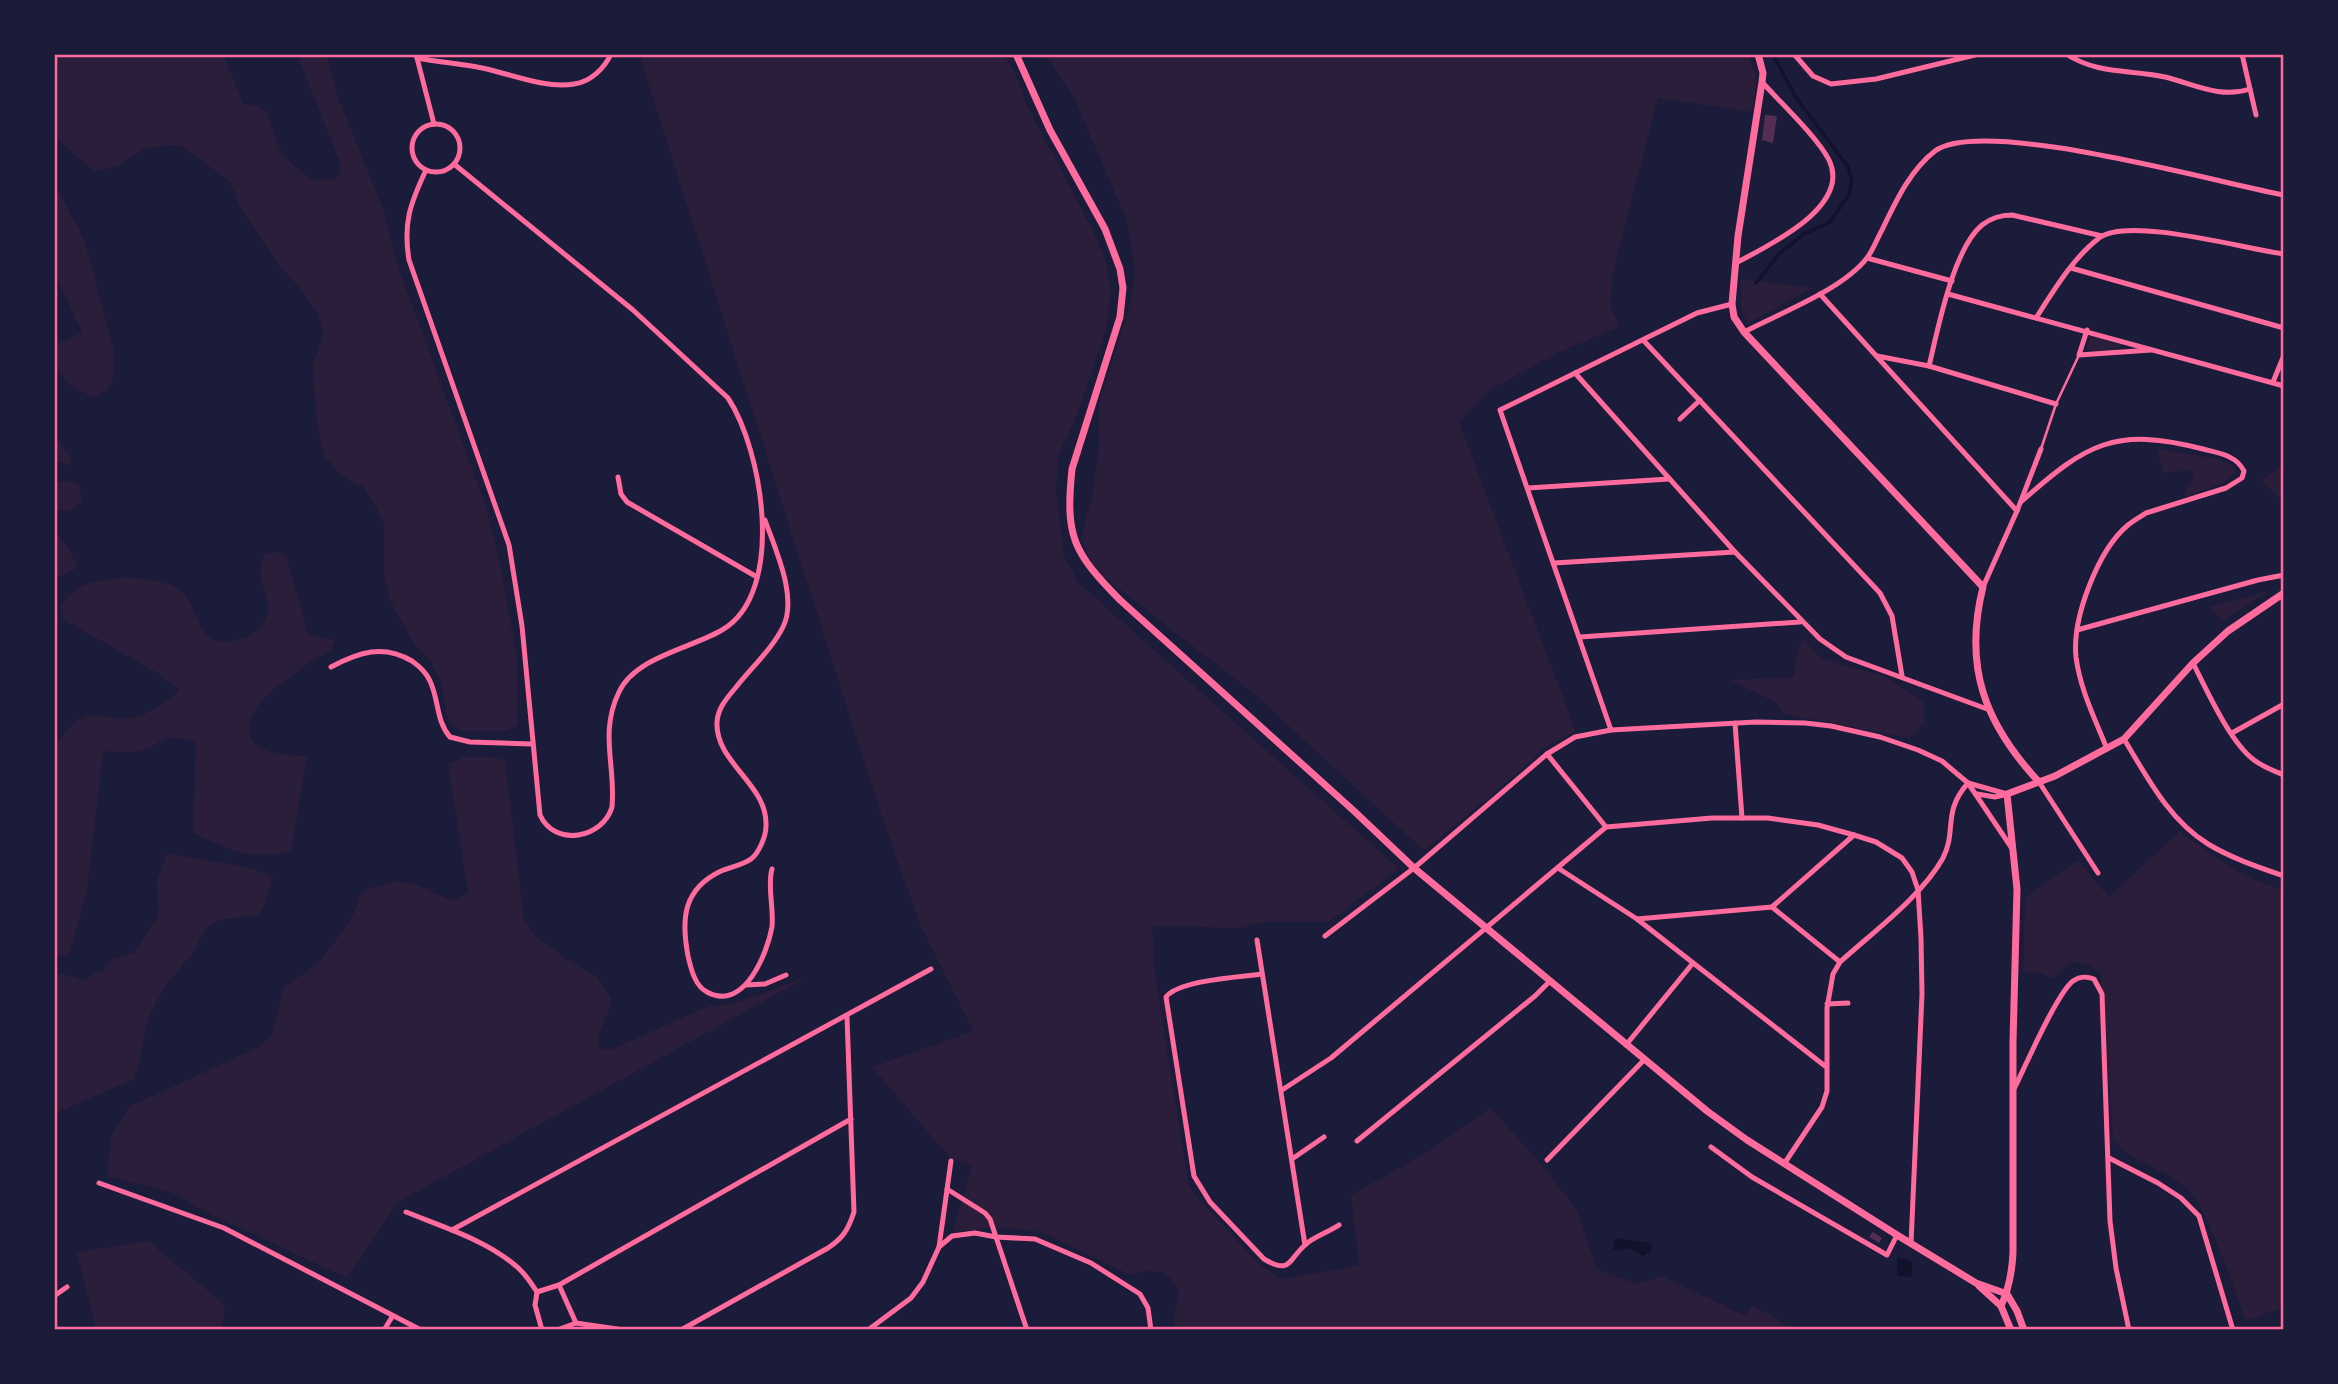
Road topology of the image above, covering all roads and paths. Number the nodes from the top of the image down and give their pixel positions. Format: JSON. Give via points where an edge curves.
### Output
{"nodes":[{"id":1,"x":611,"y":54,"type":"edge"},
{"id":2,"x":1016,"y":54,"type":"edge"},
{"id":3,"x":1758,"y":54,"type":"edge"},
{"id":4,"x":1794,"y":54,"type":"edge"},
{"id":5,"x":1979,"y":54,"type":"edge"},
{"id":6,"x":2066,"y":54,"type":"edge"},
{"id":7,"x":2242,"y":54,"type":"edge"},
{"id":8,"x":417,"y":56,"type":"edge"},
{"id":9,"x":1762,"y":82,"type":"junction"},
{"id":10,"x":2250,"y":89,"type":"junction"},
{"id":11,"x":2256,"y":115,"type":"dead end"},
{"id":12,"x":434,"y":124,"type":"junction"},
{"id":13,"x":454,"y":164,"type":"junction"},
{"id":14,"x":426,"y":170,"type":"junction"},
{"id":15,"x":2284,"y":195,"type":"edge"},
{"id":16,"x":2102,"y":236,"type":"junction"},
{"id":17,"x":2284,"y":254,"type":"edge"},
{"id":18,"x":1867,"y":258,"type":"junction"},
{"id":19,"x":1736,"y":263,"type":"junction"},
{"id":20,"x":2071,"y":268,"type":"junction"},
{"id":21,"x":1952,"y":281,"type":"junction"},
{"id":22,"x":1820,"y":294,"type":"junction"},
{"id":23,"x":1948,"y":294,"type":"junction"},
{"id":24,"x":1732,"y":304,"type":"junction"},
{"id":25,"x":2036,"y":317,"type":"junction"},
{"id":26,"x":2284,"y":328,"type":"edge"},
{"id":27,"x":2087,"y":330,"type":"junction"},
{"id":28,"x":1744,"y":332,"type":"junction"},
{"id":29,"x":1644,"y":341,"type":"junction"},
{"id":30,"x":2159,"y":350,"type":"junction"},
{"id":31,"x":2079,"y":355,"type":"junction"},
{"id":32,"x":2284,"y":355,"type":"edge"},
{"id":33,"x":1877,"y":356,"type":"junction"},
{"id":34,"x":1929,"y":366,"type":"junction"},
{"id":35,"x":1575,"y":373,"type":"junction"},
{"id":36,"x":2273,"y":382,"type":"junction"},
{"id":37,"x":2284,"y":386,"type":"edge"},
{"id":38,"x":1700,"y":400,"type":"junction"},
{"id":39,"x":2056,"y":404,"type":"junction"},
{"id":40,"x":1680,"y":419,"type":"dead end"},
{"id":41,"x":2041,"y":449,"type":"joint"},
{"id":42,"x":618,"y":477,"type":"dead end"},
{"id":43,"x":1669,"y":479,"type":"junction"},
{"id":44,"x":1528,"y":488,"type":"junction"},
{"id":45,"x":2022,"y":501,"type":"junction"},
{"id":46,"x":2017,"y":512,"type":"junction"},
{"id":47,"x":764,"y":517,"type":"junction"},
{"id":48,"x":1735,"y":552,"type":"junction"},
{"id":49,"x":1554,"y":563,"type":"junction"},
{"id":50,"x":2284,"y":575,"type":"edge"},
{"id":51,"x":757,"y":577,"type":"junction"},
{"id":52,"x":1983,"y":587,"type":"junction"},
{"id":53,"x":2284,"y":593,"type":"edge"},
{"id":54,"x":1801,"y":622,"type":"junction"},
{"id":55,"x":2077,"y":630,"type":"junction"},
{"id":56,"x":1580,"y":638,"type":"junction"},
{"id":57,"x":2193,"y":663,"type":"junction"},
{"id":58,"x":331,"y":667,"type":"dead end"},
{"id":59,"x":1902,"y":676,"type":"junction"},
{"id":60,"x":2284,"y":704,"type":"edge"},
{"id":61,"x":1987,"y":709,"type":"junction"},
{"id":62,"x":1735,"y":723,"type":"junction"},
{"id":63,"x":1611,"y":730,"type":"junction"},
{"id":64,"x":2232,"y":733,"type":"junction"},
{"id":65,"x":2124,"y":739,"type":"junction"},
{"id":66,"x":532,"y":744,"type":"junction"},
{"id":67,"x":2107,"y":749,"type":"junction"},
{"id":68,"x":1547,"y":754,"type":"junction"},
{"id":69,"x":2284,"y":775,"type":"edge"},
{"id":70,"x":2039,"y":782,"type":"junction"},
{"id":71,"x":1968,"y":783,"type":"junction"},
{"id":72,"x":1977,"y":794,"type":"junction"},
{"id":73,"x":2007,"y":794,"type":"junction"},
{"id":74,"x":1742,"y":818,"type":"junction"},
{"id":75,"x":1606,"y":827,"type":"junction"},
{"id":76,"x":1854,"y":835,"type":"junction"},
{"id":77,"x":2012,"y":848,"type":"junction"},
{"id":78,"x":1414,"y":868,"type":"junction"},
{"id":79,"x":1558,"y":868,"type":"junction"},
{"id":80,"x":772,"y":869,"type":"dead end"},
{"id":81,"x":2098,"y":873,"type":"dead end"},
{"id":82,"x":2284,"y":876,"type":"edge"},
{"id":83,"x":1918,"y":890,"type":"junction"},
{"id":84,"x":1772,"y":907,"type":"junction"},
{"id":85,"x":1637,"y":919,"type":"junction"},
{"id":86,"x":1485,"y":927,"type":"junction"},
{"id":87,"x":1325,"y":936,"type":"dead end"},
{"id":88,"x":1257,"y":940,"type":"dead end"},
{"id":89,"x":1840,"y":962,"type":"junction"},
{"id":90,"x":1693,"y":963,"type":"junction"},
{"id":91,"x":932,"y":969,"type":"dead end"},
{"id":92,"x":1262,"y":974,"type":"junction"},
{"id":93,"x":786,"y":975,"type":"dead end"},
{"id":94,"x":1550,"y":981,"type":"junction"},
{"id":95,"x":746,"y":985,"type":"junction"},
{"id":96,"x":1848,"y":1003,"type":"dead end"},
{"id":97,"x":1827,"y":1004,"type":"junction"},
{"id":98,"x":847,"y":1017,"type":"junction"},
{"id":99,"x":1626,"y":1045,"type":"junction"},
{"id":100,"x":1644,"y":1060,"type":"junction"},
{"id":101,"x":1826,"y":1066,"type":"junction"},
{"id":102,"x":1282,"y":1090,"type":"junction"},
{"id":103,"x":2012,"y":1092,"type":"junction"},
{"id":104,"x":851,"y":1119,"type":"junction"},
{"id":105,"x":1324,"y":1137,"type":"dead end"},
{"id":106,"x":1357,"y":1141,"type":"dead end"},
{"id":107,"x":1710,"y":1147,"type":"dead end"},
{"id":108,"x":2109,"y":1158,"type":"junction"},
{"id":109,"x":1292,"y":1159,"type":"junction"},
{"id":110,"x":1547,"y":1160,"type":"dead end"},
{"id":111,"x":951,"y":1161,"type":"dead end"},
{"id":112,"x":1784,"y":1164,"type":"junction"},
{"id":113,"x":99,"y":1183,"type":"dead end"},
{"id":114,"x":947,"y":1189,"type":"junction"},
{"id":115,"x":407,"y":1212,"type":"dead end"},
{"id":116,"x":1339,"y":1226,"type":"dead end"},
{"id":117,"x":452,"y":1230,"type":"junction"},
{"id":118,"x":1897,"y":1235,"type":"junction"},
{"id":119,"x":996,"y":1237,"type":"junction"},
{"id":120,"x":1911,"y":1244,"type":"junction"},
{"id":121,"x":1305,"y":1245,"type":"junction"},
{"id":122,"x":939,"y":1247,"type":"junction"},
{"id":123,"x":1976,"y":1283,"type":"junction"},
{"id":124,"x":559,"y":1285,"type":"junction"},
{"id":125,"x":67,"y":1287,"type":"dead end"},
{"id":126,"x":537,"y":1292,"type":"junction"},
{"id":127,"x":2007,"y":1294,"type":"junction"},
{"id":128,"x":54,"y":1296,"type":"edge"},
{"id":129,"x":2001,"y":1306,"type":"junction"},
{"id":130,"x":392,"y":1317,"type":"junction"},
{"id":131,"x":576,"y":1323,"type":"junction"},
{"id":132,"x":384,"y":1330,"type":"edge"},
{"id":133,"x":421,"y":1330,"type":"edge"},
{"id":134,"x":542,"y":1330,"type":"edge"},
{"id":135,"x":557,"y":1330,"type":"edge"},
{"id":136,"x":624,"y":1330,"type":"edge"},
{"id":137,"x":681,"y":1330,"type":"edge"},
{"id":138,"x":868,"y":1330,"type":"edge"},
{"id":139,"x":1027,"y":1330,"type":"edge"},
{"id":140,"x":1151,"y":1330,"type":"edge"},
{"id":141,"x":2011,"y":1330,"type":"edge"},
{"id":142,"x":2024,"y":1330,"type":"edge"},
{"id":143,"x":2129,"y":1330,"type":"edge"},
{"id":144,"x":2233,"y":1330,"type":"edge"}],
"edges":[{"from":1,"to":8,"type":"street","via":[[589,79],[571,85]]},
{"from":2,"to":78,"type":"street","via":[[1050,130],[1105,229],[1123,288],[1120,317],[1072,469],[1069,511],[1076,545],[1091,571],[1120,600]]},
{"from":3,"to":9,"type":"street"},
{"from":4,"to":5,"type":"street","via":[[1813,76],[1831,84],[1877,79]]},
{"from":6,"to":10,"type":"street","via":[[2099,69],[2165,77],[2215,92]]},
{"from":7,"to":10,"type":"street"},
{"from":8,"to":12,"type":"street"},
{"from":9,"to":19,"type":"street"},
{"from":9,"to":19,"type":"street","via":[[1822,148],[1830,162],[1832,184],[1818,210]]},
{"from":10,"to":11,"type":"street"},
{"from":12,"to":13,"type":"street","via":[[455,134],[460,149]]},
{"from":12,"to":14,"type":"street","via":[[420,130],[412,144],[415,160]]},
{"from":13,"to":14,"type":"street","via":[[441,172]]},
{"from":13,"to":47,"type":"street","via":[[633,310],[728,398],[746,432]]},
{"from":14,"to":66,"type":"street","via":[[408,213],[410,260],[509,545],[522,625]]},
{"from":15,"to":18,"type":"street","via":[[2054,147],[1958,142],[1934,152],[1911,177]]},
{"from":16,"to":17,"type":"street","via":[[2154,230]]},
{"from":16,"to":20,"type":"street"},
{"from":16,"to":21,"type":"street","via":[[2012,215],[1998,217],[1971,236]]},
{"from":18,"to":21,"type":"street"},
{"from":18,"to":22,"type":"street"},
{"from":19,"to":24,"type":"street"},
{"from":20,"to":25,"type":"street"},
{"from":20,"to":26,"type":"street"},
{"from":21,"to":23,"type":"street"},
{"from":22,"to":28,"type":"street"},
{"from":22,"to":33,"type":"street"},
{"from":23,"to":25,"type":"street"},
{"from":23,"to":34,"type":"street"},
{"from":24,"to":28,"type":"street"},
{"from":24,"to":29,"type":"street","via":[[1697,313]]},
{"from":25,"to":27,"type":"street"},
{"from":27,"to":30,"type":"street"},
{"from":27,"to":31,"type":"street"},
{"from":28,"to":52,"type":"street"},
{"from":29,"to":35,"type":"street"},
{"from":29,"to":38,"type":"street"},
{"from":30,"to":31,"type":"street"},
{"from":30,"to":36,"type":"street"},
{"from":31,"to":39,"type":"lane"},
{"from":32,"to":36,"type":"street"},
{"from":33,"to":34,"type":"street"},
{"from":33,"to":46,"type":"street"},
{"from":34,"to":39,"type":"street"},
{"from":35,"to":43,"type":"street"},
{"from":35,"to":44,"type":"street","via":[[1500,411]]},
{"from":36,"to":37,"type":"street"},
{"from":38,"to":40,"type":"street"},
{"from":38,"to":59,"type":"street","via":[[1880,593],[1892,616]]},
{"from":39,"to":41,"type":"lane"},
{"from":41,"to":45,"type":"street"},
{"from":42,"to":51,"type":"street","via":[[627,502]]},
{"from":43,"to":44,"type":"street"},
{"from":43,"to":48,"type":"street"},
{"from":44,"to":49,"type":"street"},
{"from":45,"to":46,"type":"street"},
{"from":45,"to":55,"type":"street","via":[[2077,455],[2124,439],[2153,439],[2223,454],[2244,471],[2242,478],[2226,488],[2146,513],[2127,525],[2100,563]]},
{"from":46,"to":52,"type":"street"},
{"from":47,"to":51,"type":"street"},
{"from":47,"to":95,"type":"street","via":[[784,575],[785,625],[725,701],[717,721],[721,743],[753,788],[766,827],[751,859],[705,881],[693,893],[684,918],[689,958],[700,987],[721,996]]},
{"from":48,"to":49,"type":"street"},
{"from":48,"to":54,"type":"street"},
{"from":49,"to":56,"type":"street"},
{"from":50,"to":55,"type":"street"},
{"from":51,"to":66,"type":"street","via":[[733,622],[641,668],[619,690],[607,738],[612,807],[599,827],[568,836],[543,821]]},
{"from":52,"to":61,"type":"street","via":[[1975,650]]},
{"from":53,"to":57,"type":"street","via":[[2228,631]]},
{"from":54,"to":56,"type":"street"},
{"from":54,"to":59,"type":"street","via":[[1846,657]]},
{"from":55,"to":67,"type":"street","via":[[2081,678]]},
{"from":56,"to":63,"type":"street"},
{"from":57,"to":64,"type":"street"},
{"from":57,"to":65,"type":"street"},
{"from":58,"to":66,"type":"street","via":[[366,651],[402,655],[430,680],[439,719],[450,737]]},
{"from":59,"to":61,"type":"street"},
{"from":60,"to":64,"type":"street"},
{"from":61,"to":70,"type":"street"},
{"from":62,"to":63,"type":"street"},
{"from":62,"to":71,"type":"street","via":[[1805,723],[1880,737],[1942,761]]},
{"from":62,"to":74,"type":"street"},
{"from":63,"to":68,"type":"street","via":[[1575,737]]},
{"from":64,"to":69,"type":"street","via":[[2257,763]]},
{"from":65,"to":67,"type":"street"},
{"from":65,"to":82,"type":"street","via":[[2155,791],[2193,833],[2229,855]]},
{"from":67,"to":70,"type":"street"},
{"from":68,"to":75,"type":"street"},
{"from":68,"to":78,"type":"street"},
{"from":70,"to":73,"type":"street"},
{"from":70,"to":81,"type":"street"},
{"from":71,"to":72,"type":"street"},
{"from":71,"to":73,"type":"street"},
{"from":71,"to":83,"type":"street","via":[[1950,817],[1945,855]]},
{"from":72,"to":73,"type":"street"},
{"from":72,"to":77,"type":"street"},
{"from":73,"to":77,"type":"street"},
{"from":74,"to":75,"type":"street"},
{"from":74,"to":76,"type":"street","via":[[1793,821]]},
{"from":75,"to":79,"type":"street"},
{"from":76,"to":83,"type":"street","via":[[1902,858]]},
{"from":76,"to":84,"type":"street"},
{"from":77,"to":103,"type":"street","via":[[2017,889]]},
{"from":78,"to":86,"type":"street"},
{"from":78,"to":87,"type":"street"},
{"from":79,"to":85,"type":"street"},
{"from":79,"to":86,"type":"street"},
{"from":80,"to":95,"type":"street","via":[[772,926],[766,950]]},
{"from":83,"to":89,"type":"street"},
{"from":83,"to":120,"type":"street","via":[[1922,994]]},
{"from":84,"to":85,"type":"street"},
{"from":84,"to":89,"type":"street"},
{"from":85,"to":90,"type":"street"},
{"from":86,"to":94,"type":"street"},
{"from":86,"to":102,"type":"street","via":[[1331,1058]]},
{"from":88,"to":92,"type":"street"},
{"from":89,"to":97,"type":"street"},
{"from":90,"to":99,"type":"street"},
{"from":90,"to":101,"type":"street"},
{"from":91,"to":98,"type":"street"},
{"from":92,"to":102,"type":"street"},
{"from":92,"to":121,"type":"street","via":[[1179,988],[1166,997],[1180,1099],[1194,1176],[1210,1202],[1273,1265],[1292,1262]]},
{"from":93,"to":95,"type":"street","via":[[765,984]]},
{"from":94,"to":99,"type":"street"},
{"from":94,"to":106,"type":"street"},
{"from":96,"to":97,"type":"street"},
{"from":97,"to":101,"type":"street"},
{"from":98,"to":104,"type":"street"},
{"from":98,"to":117,"type":"street"},
{"from":99,"to":100,"type":"street"},
{"from":100,"to":110,"type":"street"},
{"from":100,"to":112,"type":"street"},
{"from":101,"to":112,"type":"street","via":[[1822,1107]]},
{"from":102,"to":109,"type":"street"},
{"from":103,"to":108,"type":"street","via":[[2064,990],[2079,977],[2094,979],[2102,994]]},
{"from":103,"to":127,"type":"street","via":[[2013,1254]]},
{"from":104,"to":124,"type":"street"},
{"from":104,"to":137,"type":"street","via":[[854,1212],[842,1238]]},
{"from":105,"to":109,"type":"street"},
{"from":107,"to":118,"type":"street","via":[[1752,1177],[1887,1255]]},
{"from":108,"to":143,"type":"street","via":[[2110,1222]]},
{"from":108,"to":144,"type":"street","via":[[2158,1183],[2199,1216]]},
{"from":109,"to":121,"type":"street"},
{"from":111,"to":114,"type":"street"},
{"from":112,"to":118,"type":"street"},
{"from":113,"to":130,"type":"street","via":[[224,1228]]},
{"from":114,"to":119,"type":"street","via":[[985,1213]]},
{"from":114,"to":122,"type":"street"},
{"from":115,"to":117,"type":"street"},
{"from":116,"to":121,"type":"street"},
{"from":117,"to":126,"type":"street","via":[[512,1263]]},
{"from":118,"to":120,"type":"street"},
{"from":119,"to":122,"type":"street","via":[[959,1234]]},
{"from":119,"to":139,"type":"street"},
{"from":119,"to":140,"type":"street","via":[[1035,1239],[1091,1263],[1140,1294],[1148,1308]]},
{"from":120,"to":123,"type":"street"},
{"from":122,"to":138,"type":"street","via":[[911,1298]]},
{"from":123,"to":127,"type":"street"},
{"from":123,"to":129,"type":"street"},
{"from":124,"to":126,"type":"street"},
{"from":124,"to":131,"type":"street"},
{"from":125,"to":128,"type":"street"},
{"from":126,"to":134,"type":"street","via":[[535,1305]]},
{"from":127,"to":129,"type":"street"},
{"from":127,"to":142,"type":"street"},
{"from":129,"to":141,"type":"street"},
{"from":130,"to":132,"type":"street"},
{"from":130,"to":133,"type":"street"},
{"from":131,"to":135,"type":"street"},
{"from":131,"to":136,"type":"street"}]}
